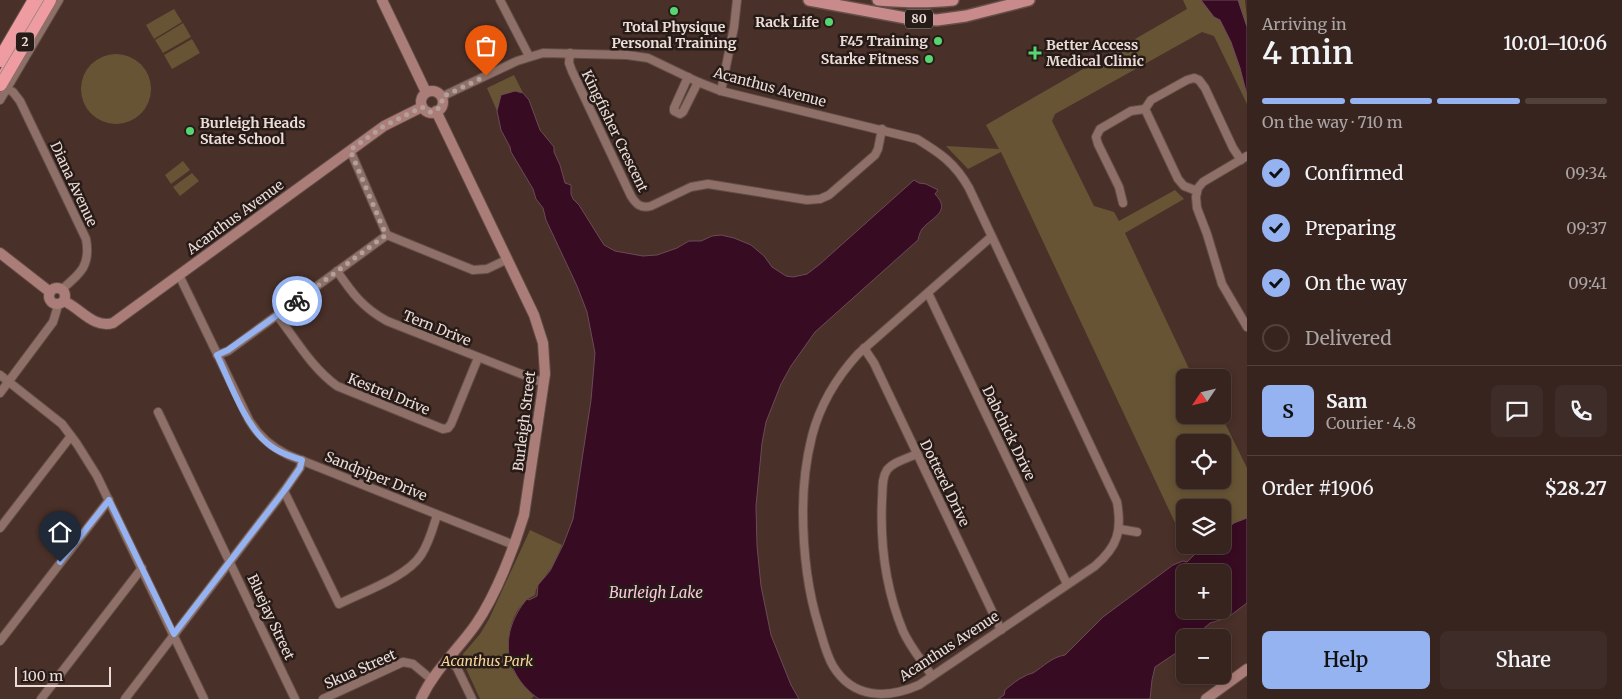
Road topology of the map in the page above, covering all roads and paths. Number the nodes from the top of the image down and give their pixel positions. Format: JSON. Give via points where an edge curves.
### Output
{"nodes":[{"id":1,"x":35,"y":0,"type":"edge"},
{"id":2,"x":49,"y":0,"type":"edge"},
{"id":3,"x":59,"y":0,"type":"edge"},
{"id":4,"x":382,"y":0,"type":"edge"},
{"id":5,"x":500,"y":0,"type":"edge"},
{"id":6,"x":737,"y":0,"type":"edge"},
{"id":7,"x":741,"y":0,"type":"edge"},
{"id":8,"x":809,"y":0,"type":"edge"},
{"id":9,"x":878,"y":0,"type":"edge"},
{"id":10,"x":953,"y":0,"type":"edge"},
{"id":11,"x":1029,"y":0,"type":"edge"},
{"id":12,"x":737,"y":10,"type":"junction"},
{"id":13,"x":570,"y":53,"type":"junction"},
{"id":14,"x":529,"y":56,"type":"junction"},
{"id":15,"x":0,"y":60,"type":"edge"},
{"id":16,"x":688,"y":77,"type":"junction"},
{"id":17,"x":698,"y":82,"type":"junction"},
{"id":18,"x":4,"y":86,"type":"edge"},
{"id":19,"x":721,"y":90,"type":"junction"},
{"id":20,"x":426,"y":92,"type":"junction"},
{"id":21,"x":442,"y":97,"type":"junction"},
{"id":22,"x":0,"y":100,"type":"edge"},
{"id":23,"x":422,"y":107,"type":"junction"},
{"id":24,"x":1145,"y":109,"type":"junction"},
{"id":25,"x":436,"y":111,"type":"junction"},
{"id":26,"x":882,"y":129,"type":"junction"},
{"id":27,"x":350,"y":150,"type":"junction"},
{"id":28,"x":1244,"y":158,"type":"edge"},
{"id":29,"x":1197,"y":191,"type":"junction"},
{"id":30,"x":1123,"y":203,"type":"dead end"},
{"id":31,"x":386,"y":235,"type":"junction"},
{"id":32,"x":991,"y":237,"type":"junction"},
{"id":33,"x":0,"y":253,"type":"edge"},
{"id":34,"x":508,"y":259,"type":"junction"},
{"id":35,"x":337,"y":271,"type":"junction"},
{"id":36,"x":179,"y":275,"type":"junction"},
{"id":37,"x":62,"y":290,"type":"junction"},
{"id":38,"x":50,"y":292,"type":"junction"},
{"id":39,"x":928,"y":293,"type":"junction"},
{"id":40,"x":60,"y":303,"type":"junction"},
{"id":41,"x":277,"y":315,"type":"junction"},
{"id":42,"x":1247,"y":327,"type":"edge"},
{"id":43,"x":864,"y":348,"type":"junction"},
{"id":44,"x":217,"y":355,"type":"junction"},
{"id":45,"x":478,"y":358,"type":"junction"},
{"id":46,"x":0,"y":375,"type":"edge"},
{"id":47,"x":8,"y":382,"type":"junction"},
{"id":48,"x":544,"y":383,"type":"junction"},
{"id":49,"x":0,"y":393,"type":"edge"},
{"id":50,"x":158,"y":412,"type":"dead end"},
{"id":51,"x":71,"y":436,"type":"junction"},
{"id":52,"x":916,"y":454,"type":"junction"},
{"id":53,"x":302,"y":460,"type":"junction"},
{"id":54,"x":284,"y":491,"type":"junction"},
{"id":55,"x":109,"y":500,"type":"junction"},
{"id":56,"x":437,"y":515,"type":"junction"},
{"id":57,"x":0,"y":528,"type":"edge"},
{"id":58,"x":1120,"y":529,"type":"junction"},
{"id":59,"x":1137,"y":532,"type":"dead end"},
{"id":60,"x":514,"y":545,"type":"junction"},
{"id":61,"x":230,"y":562,"type":"junction"},
{"id":62,"x":142,"y":568,"type":"junction"},
{"id":63,"x":1067,"y":584,"type":"junction"},
{"id":64,"x":1001,"y":630,"type":"junction"},
{"id":65,"x":174,"y":634,"type":"junction"},
{"id":66,"x":0,"y":641,"type":"edge"},
{"id":67,"x":448,"y":659,"type":"junction"},
{"id":68,"x":1247,"y":669,"type":"edge"},
{"id":69,"x":932,"y":676,"type":"junction"},
{"id":70,"x":431,"y":680,"type":"junction"},
{"id":71,"x":1211,"y":698,"type":"edge"},
{"id":72,"x":41,"y":699,"type":"edge"},
{"id":73,"x":125,"y":699,"type":"edge"},
{"id":74,"x":204,"y":699,"type":"edge"},
{"id":75,"x":295,"y":699,"type":"edge"},
{"id":76,"x":323,"y":699,"type":"edge"},
{"id":77,"x":421,"y":699,"type":"edge"},
{"id":78,"x":472,"y":699,"type":"edge"}],
"edges":[{"from":1,"to":15,"type":"highway","number":"2"},
{"from":2,"to":18,"type":"highway","number":"2"},
{"from":3,"to":18,"type":"street"},
{"from":4,"to":20,"type":"street"},
{"from":5,"to":14,"type":"street"},
{"from":6,"to":12,"type":"street"},
{"from":7,"to":12,"type":"street"},
{"from":8,"to":11,"type":"main road","number":"80","via":[[906,18],[937,20]]},
{"from":9,"to":10,"type":"main road","number":"80"},
{"from":12,"to":19,"type":"street"},
{"from":13,"to":14,"type":"street","name":"Acanthus Avenue","via":[[543,52]]},
{"from":13,"to":16,"type":"street","name":"Acanthus Avenue","via":[[648,58]]},
{"from":13,"to":26,"type":"street","name":"Kingfisher Crescent","via":[[572,71],[631,196],[644,207],[691,187],[708,184],[801,199],[820,199],[829,195],[874,155]]},
{"from":14,"to":21,"type":"street","name":"Acanthus Avenue"},
{"from":16,"to":17,"type":"street","name":"Acanthus Avenue"},
{"from":16,"to":17,"type":"street","via":[[674,108],[677,114],[683,112]]},
{"from":17,"to":19,"type":"street","name":"Acanthus Avenue"},
{"from":18,"to":22,"type":"street"},
{"from":18,"to":37,"type":"street","name":"Diana Avenue","via":[[20,100],[86,239],[88,254],[85,265]]},
{"from":19,"to":26,"type":"street","name":"Acanthus Avenue"},
{"from":20,"to":21,"type":"street","via":[[436,92]]},
{"from":20,"to":23,"type":"street","via":[[422,97]]},
{"from":21,"to":25,"type":"street","via":[[442,104]]},
{"from":23,"to":25,"type":"street","via":[[430,112]]},
{"from":23,"to":27,"type":"street","name":"Acanthus Avenue","via":[[384,126]]},
{"from":24,"to":28,"type":"street","via":[[1152,100],[1187,80],[1199,80],[1234,148]]},
{"from":24,"to":29,"type":"street","via":[[1181,183]]},
{"from":24,"to":30,"type":"street","via":[[1134,110],[1117,119],[1100,129],[1096,137]]},
{"from":25,"to":34,"type":"street","name":"Burleigh Street"},
{"from":26,"to":32,"type":"street","name":"Acanthus Avenue","via":[[917,139],[953,164]]},
{"from":27,"to":31,"type":"street"},
{"from":27,"to":36,"type":"street","name":"Acanthus Avenue"},
{"from":28,"to":29,"type":"street","via":[[1207,180]]},
{"from":29,"to":42,"type":"street","via":[[1196,204],[1222,284]]},
{"from":31,"to":34,"type":"street","via":[[473,270],[487,269]]},
{"from":31,"to":35,"type":"street"},
{"from":32,"to":39,"type":"street","name":"Acanthus Avenue"},
{"from":32,"to":58,"type":"street","name":"Acanthus Avenue","via":[[1117,502]]},
{"from":33,"to":38,"type":"street"},
{"from":34,"to":48,"type":"street","name":"Burleigh Street","via":[[539,328],[544,353]]},
{"from":35,"to":41,"type":"street"},
{"from":35,"to":45,"type":"street","name":"Tern Drive","via":[[372,313]]},
{"from":36,"to":40,"type":"street","name":"Acanthus Avenue","via":[[107,325],[96,322],[73,305]]},
{"from":36,"to":44,"type":"street","name":"Sandpiper Drive"},
{"from":37,"to":38,"type":"street","via":[[57,288]]},
{"from":37,"to":40,"type":"street","via":[[65,296]]},
{"from":38,"to":40,"type":"street","via":[[50,300]]},
{"from":39,"to":43,"type":"street","name":"Acanthus Avenue"},
{"from":39,"to":63,"type":"street","name":"Dabchick Drive"},
{"from":40,"to":47,"type":"street","via":[[53,322]]},
{"from":41,"to":44,"type":"street"},
{"from":41,"to":45,"type":"street","name":"Kestrel Drive","via":[[322,375],[337,386],[443,429],[451,424]]},
{"from":43,"to":52,"type":"street","name":"Dotterel Drive"},
{"from":43,"to":69,"type":"street","name":"Acanthus Avenue","via":[[831,391],[812,436],[803,510],[804,552],[810,592],[829,658],[852,686],[870,695],[889,696],[906,692]]},
{"from":44,"to":53,"type":"street","name":"Sandpiper Drive","via":[[257,433],[268,445]]},
{"from":45,"to":48,"type":"street","name":"Tern Drive"},
{"from":46,"to":47,"type":"street"},
{"from":47,"to":49,"type":"street"},
{"from":47,"to":51,"type":"street","via":[[62,424]]},
{"from":48,"to":60,"type":"street","name":"Burleigh Street","via":[[524,514]]},
{"from":50,"to":61,"type":"street","name":"Bluejay Street"},
{"from":51,"to":55,"type":"street"},
{"from":51,"to":57,"type":"street"},
{"from":52,"to":64,"type":"street","name":"Dotterel Drive"},
{"from":52,"to":69,"type":"street","via":[[890,467],[884,477],[882,544],[890,594],[904,633]]},
{"from":53,"to":54,"type":"street"},
{"from":53,"to":56,"type":"street","name":"Sandpiper Drive"},
{"from":54,"to":56,"type":"street","via":[[339,604],[414,564],[428,542]]},
{"from":54,"to":61,"type":"street"},
{"from":55,"to":62,"type":"street"},
{"from":55,"to":66,"type":"street"},
{"from":56,"to":60,"type":"street","name":"Sandpiper Drive"},
{"from":58,"to":59,"type":"street"},
{"from":58,"to":63,"type":"street","name":"Acanthus Avenue","via":[[1105,556]]},
{"from":60,"to":67,"type":"street","name":"Burleigh Street","via":[[481,616]]},
{"from":61,"to":65,"type":"street"},
{"from":61,"to":75,"type":"street","name":"Bluejay Street"},
{"from":62,"to":65,"type":"street"},
{"from":62,"to":72,"type":"street"},
{"from":63,"to":64,"type":"street","name":"Acanthus Avenue"},
{"from":64,"to":69,"type":"street","name":"Acanthus Avenue"},
{"from":65,"to":73,"type":"street"},
{"from":65,"to":74,"type":"street"},
{"from":67,"to":70,"type":"street","name":"Burleigh Street"},
{"from":67,"to":78,"type":"street","via":[[457,668]]},
{"from":68,"to":71,"type":"street"},
{"from":70,"to":76,"type":"street","name":"Skua Street","via":[[412,664],[403,662]]},
{"from":70,"to":77,"type":"street","name":"Burleigh Street"}]}
